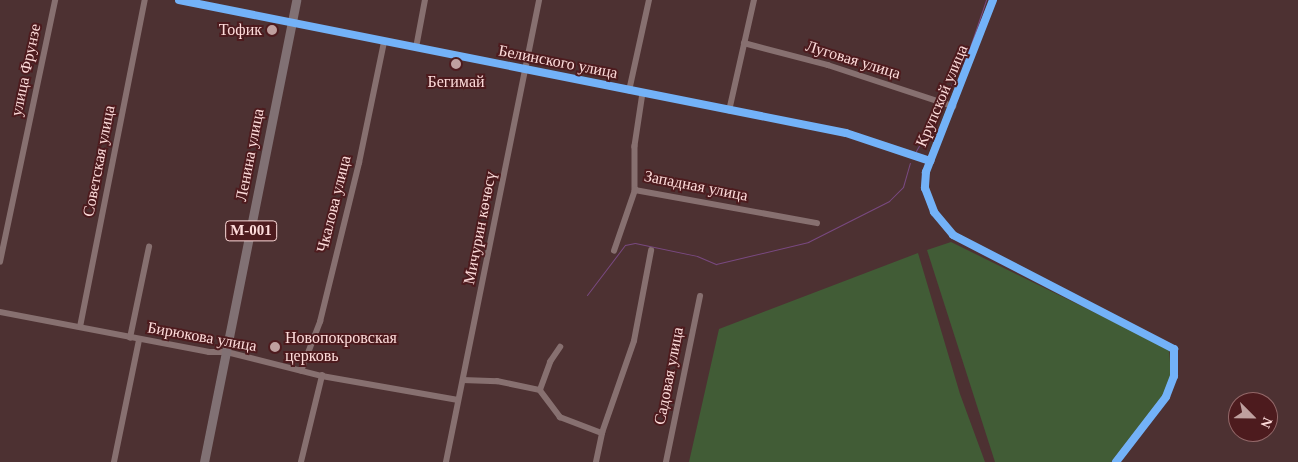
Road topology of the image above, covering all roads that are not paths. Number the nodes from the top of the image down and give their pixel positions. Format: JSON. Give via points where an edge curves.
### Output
{"nodes":[{"id":1,"x":55,"y":0,"type":"edge"},
{"id":2,"x":146,"y":0,"type":"edge"},
{"id":3,"x":178,"y":0,"type":"edge"},
{"id":4,"x":296,"y":0,"type":"edge"},
{"id":5,"x":426,"y":0,"type":"edge"},
{"id":6,"x":539,"y":0,"type":"edge"},
{"id":7,"x":648,"y":0,"type":"edge"},
{"id":8,"x":754,"y":0,"type":"edge"},
{"id":9,"x":994,"y":0,"type":"edge"},
{"id":10,"x":292,"y":23,"type":"junction"},
{"id":11,"x":384,"y":42,"type":"junction"},
{"id":12,"x":744,"y":43,"type":"junction"},
{"id":13,"x":416,"y":48,"type":"junction"},
{"id":14,"x":526,"y":70,"type":"junction"},
{"id":15,"x":629,"y":91,"type":"junction"},
{"id":16,"x":643,"y":93,"type":"junction"},
{"id":17,"x":953,"y":106,"type":"junction"},
{"id":18,"x":728,"y":110,"type":"junction"},
{"id":19,"x":930,"y":162,"type":"junction"},
{"id":20,"x":635,"y":190,"type":"junction"},
{"id":21,"x":818,"y":223,"type":"dead end"},
{"id":22,"x":149,"y":247,"type":"dead end"},
{"id":23,"x":614,"y":251,"type":"dead end"},
{"id":24,"x":651,"y":252,"type":"dead end"},
{"id":25,"x":0,"y":262,"type":"edge"},
{"id":26,"x":700,"y":296,"type":"dead end"},
{"id":27,"x":0,"y":312,"type":"edge"},
{"id":28,"x":80,"y":327,"type":"junction"},
{"id":29,"x":130,"y":338,"type":"junction"},
{"id":30,"x":139,"y":340,"type":"junction"},
{"id":31,"x":560,"y":347,"type":"dead end"},
{"id":32,"x":227,"y":352,"type":"junction"},
{"id":33,"x":301,"y":371,"type":"junction"},
{"id":34,"x":322,"y":376,"type":"junction"},
{"id":35,"x":463,"y":380,"type":"junction"},
{"id":36,"x":540,"y":390,"type":"junction"},
{"id":37,"x":458,"y":400,"type":"junction"},
{"id":38,"x":602,"y":433,"type":"junction"},
{"id":39,"x":114,"y":462,"type":"edge"},
{"id":40,"x":204,"y":462,"type":"edge"},
{"id":41,"x":301,"y":462,"type":"edge"},
{"id":42,"x":446,"y":462,"type":"edge"},
{"id":43,"x":596,"y":462,"type":"edge"},
{"id":44,"x":666,"y":462,"type":"edge"},
{"id":45,"x":1116,"y":462,"type":"edge"}],
"edges":[{"from":1,"to":25,"type":"street","name":"улица Фрунзе"},
{"from":2,"to":28,"type":"street","name":"Советская улица"},
{"from":3,"to":10,"type":"street","name":"Белинского улица"},
{"from":4,"to":10,"type":"main road","name":"Ленина улица","number":"М-001"},
{"from":5,"to":13,"type":"street"},
{"from":6,"to":14,"type":"street","name":"Мичурин көчөсү"},
{"from":7,"to":15,"type":"street"},
{"from":8,"to":12,"type":"street"},
{"from":9,"to":17,"type":"street","name":"Крупской улица"},
{"from":10,"to":11,"type":"street","name":"Белинского улица"},
{"from":10,"to":32,"type":"main road","name":"Ленина улица","number":"М-001"},
{"from":11,"to":13,"type":"street","name":"Белинского улица"},
{"from":11,"to":33,"type":"street","name":"Чкалова улица","via":[[359,163],[322,313]]},
{"from":12,"to":17,"type":"street","name":"Луговая улица","via":[[828,65]]},
{"from":12,"to":18,"type":"street"},
{"from":13,"to":14,"type":"street","name":"Белинского улица"},
{"from":14,"to":15,"type":"street","name":"Белинского улица"},
{"from":14,"to":35,"type":"street","name":"Мичурин көчөсү"},
{"from":15,"to":16,"type":"street","name":"Белинского улица"},
{"from":16,"to":18,"type":"street","name":"Белинского улица"},
{"from":16,"to":20,"type":"street","name":"Западная улица","via":[[635,146]]},
{"from":17,"to":19,"type":"street","name":"Крупской улица"},
{"from":18,"to":19,"type":"street","name":"Белинского улица","via":[[846,133]]},
{"from":19,"to":45,"type":"street","name":"Крупской улица","via":[[925,188],[944,228],[1174,349],[1174,376],[1166,397]]},
{"from":20,"to":21,"type":"street","name":"Западная улица"},
{"from":20,"to":23,"type":"street"},
{"from":22,"to":29,"type":"street"},
{"from":24,"to":38,"type":"street","via":[[634,341]]},
{"from":26,"to":44,"type":"street","name":"Садовая улица"},
{"from":27,"to":28,"type":"street","name":"Бирюкова улица"},
{"from":28,"to":29,"type":"street","name":"Бирюкова улица"},
{"from":29,"to":30,"type":"street","name":"Бирюкова улица"},
{"from":30,"to":32,"type":"street","name":"Бирюкова улица"},
{"from":30,"to":39,"type":"street"},
{"from":31,"to":36,"type":"street","via":[[550,362]]},
{"from":32,"to":33,"type":"street","name":"Бирюкова улица"},
{"from":32,"to":40,"type":"main road","name":"Ленина улица","number":"М-001"},
{"from":33,"to":34,"type":"street","name":"Бирюкова улица"},
{"from":34,"to":37,"type":"street","name":"Бирюкова улица"},
{"from":34,"to":41,"type":"street"},
{"from":35,"to":36,"type":"street","via":[[496,381]]},
{"from":35,"to":37,"type":"street","name":"Мичурин көчөсү"},
{"from":36,"to":38,"type":"street","via":[[560,417]]},
{"from":37,"to":42,"type":"street","name":"Мичурин көчөсү"},
{"from":38,"to":43,"type":"street"}]}
